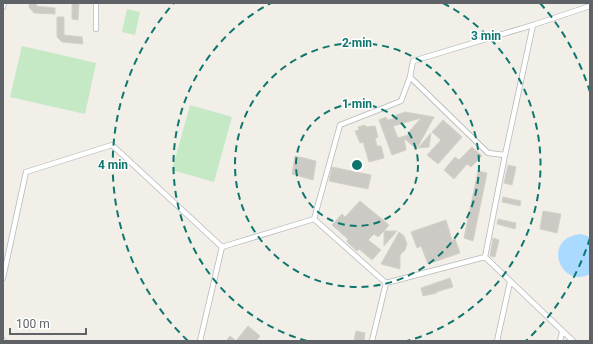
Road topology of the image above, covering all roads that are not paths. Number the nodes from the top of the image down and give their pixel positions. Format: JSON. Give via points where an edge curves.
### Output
{"nodes":[{"id":1,"x":4,"y":3,"type":"edge"},
{"id":2,"x":96,"y":3,"type":"edge"},
{"id":3,"x":590,"y":6,"type":"edge"},
{"id":4,"x":3,"y":7,"type":"edge"},
{"id":5,"x":533,"y":25,"type":"junction"},
{"id":6,"x":96,"y":29,"type":"dead end"},
{"id":7,"x":410,"y":77,"type":"junction"},
{"id":8,"x":505,"y":155,"type":"junction"},
{"id":9,"x":314,"y":219,"type":"junction"},
{"id":10,"x":222,"y":247,"type":"junction"},
{"id":11,"x":485,"y":257,"type":"junction"},
{"id":12,"x":3,"y":278,"type":"edge"},
{"id":13,"x":510,"y":282,"type":"junction"},
{"id":14,"x":386,"y":283,"type":"junction"},
{"id":15,"x":562,"y":332,"type":"junction"},
{"id":16,"x":200,"y":341,"type":"edge"},
{"id":17,"x":372,"y":341,"type":"edge"},
{"id":18,"x":497,"y":341,"type":"edge"},
{"id":19,"x":560,"y":341,"type":"edge"},
{"id":20,"x":573,"y":341,"type":"edge"}],
"edges":[{"from":1,"to":4,"type":"street"},
{"from":2,"to":6,"type":"street"},
{"from":3,"to":5,"type":"street"},
{"from":5,"to":7,"type":"street","via":[[413,61]]},
{"from":5,"to":8,"type":"street"},
{"from":7,"to":8,"type":"street","via":[[488,153]]},
{"from":7,"to":9,"type":"street","via":[[401,101],[340,125]]},
{"from":8,"to":11,"type":"street"},
{"from":9,"to":10,"type":"street"},
{"from":9,"to":14,"type":"street"},
{"from":10,"to":12,"type":"street","via":[[112,145],[26,172]]},
{"from":10,"to":16,"type":"street"},
{"from":11,"to":13,"type":"street"},
{"from":11,"to":14,"type":"street"},
{"from":13,"to":15,"type":"street"},
{"from":13,"to":18,"type":"street"},
{"from":14,"to":17,"type":"street"},
{"from":15,"to":19,"type":"street"},
{"from":15,"to":20,"type":"street"}]}
